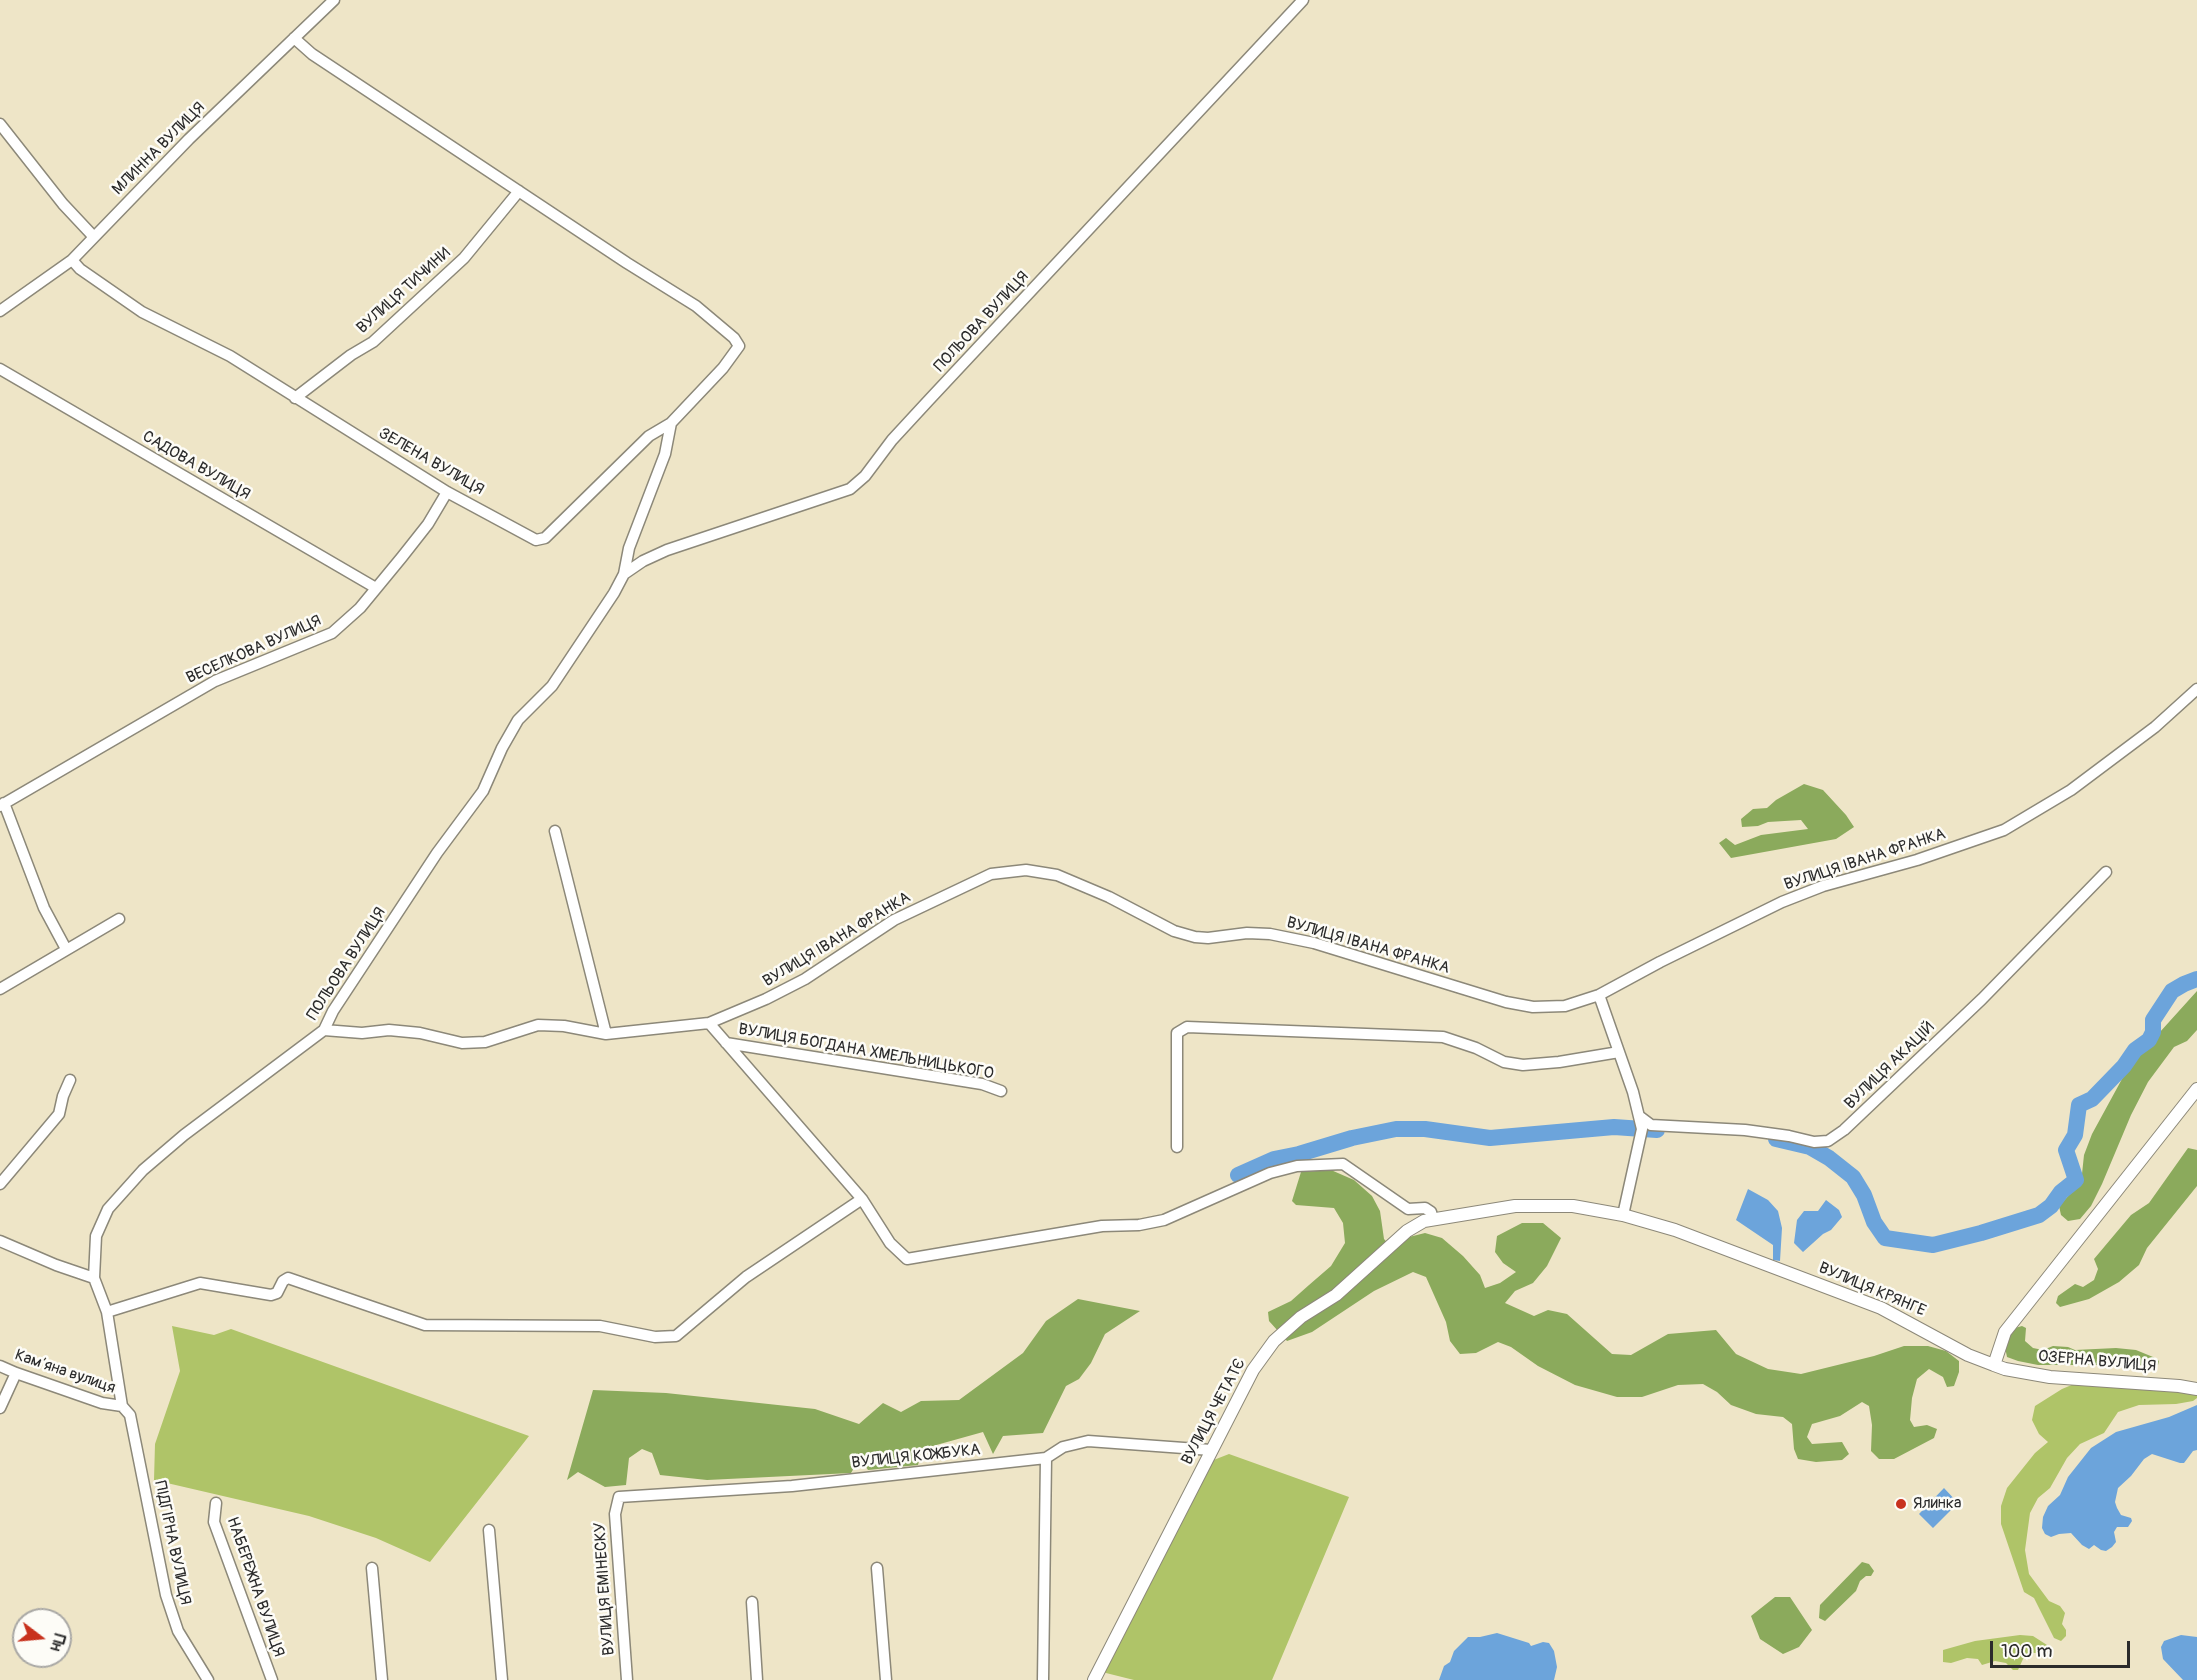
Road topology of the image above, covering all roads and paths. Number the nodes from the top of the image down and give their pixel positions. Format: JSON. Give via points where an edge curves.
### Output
{"nodes":[{"id":1,"x":334,"y":0,"type":"edge"},
{"id":2,"x":1303,"y":0,"type":"edge"},
{"id":3,"x":294,"y":38,"type":"junction"},
{"id":4,"x":0,"y":124,"type":"edge"},
{"id":5,"x":519,"y":191,"type":"junction"},
{"id":6,"x":93,"y":236,"type":"junction"},
{"id":7,"x":72,"y":260,"type":"junction"},
{"id":8,"x":0,"y":310,"type":"edge"},
{"id":9,"x":0,"y":369,"type":"edge"},
{"id":10,"x":295,"y":398,"type":"junction"},
{"id":11,"x":671,"y":423,"type":"junction"},
{"id":12,"x":447,"y":492,"type":"junction"},
{"id":13,"x":624,"y":574,"type":"junction"},
{"id":14,"x":376,"y":588,"type":"junction"},
{"id":15,"x":2197,"y":689,"type":"edge"},
{"id":16,"x":2,"y":804,"type":"edge"},
{"id":17,"x":555,"y":831,"type":"dead end"},
{"id":18,"x":2106,"y":872,"type":"dead end"},
{"id":19,"x":119,"y":919,"type":"dead end"},
{"id":20,"x":66,"y":949,"type":"junction"},
{"id":21,"x":0,"y":989,"type":"edge"},
{"id":22,"x":1599,"y":995,"type":"junction"},
{"id":23,"x":709,"y":1023,"type":"junction"},
{"id":24,"x":324,"y":1030,"type":"junction"},
{"id":25,"x":606,"y":1034,"type":"junction"},
{"id":26,"x":726,"y":1043,"type":"junction"},
{"id":27,"x":1619,"y":1052,"type":"junction"},
{"id":28,"x":70,"y":1080,"type":"dead end"},
{"id":29,"x":2197,"y":1089,"type":"edge"},
{"id":30,"x":1001,"y":1091,"type":"dead end"},
{"id":31,"x":1640,"y":1116,"type":"junction"},
{"id":32,"x":1177,"y":1147,"type":"dead end"},
{"id":33,"x":0,"y":1184,"type":"edge"},
{"id":34,"x":862,"y":1199,"type":"junction"},
{"id":35,"x":1623,"y":1215,"type":"junction"},
{"id":36,"x":1433,"y":1219,"type":"junction"},
{"id":37,"x":0,"y":1241,"type":"edge"},
{"id":38,"x":94,"y":1278,"type":"junction"},
{"id":39,"x":107,"y":1312,"type":"junction"},
{"id":40,"x":1994,"y":1365,"type":"junction"},
{"id":41,"x":0,"y":1366,"type":"edge"},
{"id":42,"x":16,"y":1373,"type":"junction"},
{"id":43,"x":2197,"y":1389,"type":"edge"},
{"id":44,"x":122,"y":1406,"type":"junction"},
{"id":45,"x":0,"y":1408,"type":"edge"},
{"id":46,"x":1211,"y":1450,"type":"junction"},
{"id":47,"x":1046,"y":1458,"type":"junction"},
{"id":48,"x":620,"y":1497,"type":"joint"},
{"id":49,"x":216,"y":1503,"type":"dead end"},
{"id":50,"x":489,"y":1530,"type":"dead end"},
{"id":51,"x":372,"y":1568,"type":"dead end"},
{"id":52,"x":877,"y":1568,"type":"dead end"},
{"id":53,"x":752,"y":1602,"type":"dead end"},
{"id":54,"x":208,"y":1680,"type":"edge"},
{"id":55,"x":272,"y":1680,"type":"edge"},
{"id":56,"x":382,"y":1680,"type":"edge"},
{"id":57,"x":502,"y":1680,"type":"edge"},
{"id":58,"x":627,"y":1680,"type":"edge"},
{"id":59,"x":757,"y":1680,"type":"edge"},
{"id":60,"x":886,"y":1680,"type":"edge"},
{"id":61,"x":1036,"y":1680,"type":"edge"},
{"id":62,"x":1043,"y":1680,"type":"edge"},
{"id":63,"x":1050,"y":1680,"type":"edge"},
{"id":64,"x":1094,"y":1680,"type":"edge"}],
"edges":[{"from":1,"to":3,"type":"street","name":"МЛИННА ВУЛИЦЯ"},
{"from":2,"to":13,"type":"street","name":"ПОЛЬОВА ВУЛИЦЯ","via":[[850,489],[667,550]]},
{"from":3,"to":5,"type":"street","via":[[312,54]]},
{"from":3,"to":6,"type":"street","name":"МЛИННА ВУЛИЦЯ"},
{"from":4,"to":6,"type":"street"},
{"from":5,"to":10,"type":"street","name":"ВУЛИЦЯ ТИЧИНИ","via":[[464,258],[374,342]]},
{"from":5,"to":11,"type":"street","name":"ЗЕЛЕНА ВУЛИЦЯ","via":[[696,306],[734,338],[739,346],[723,368]]},
{"from":6,"to":7,"type":"street","name":"МЛИННА ВУЛИЦЯ"},
{"from":7,"to":8,"type":"street","name":"МЛИННА ВУЛИЦЯ"},
{"from":7,"to":10,"type":"street","name":"ЗЕЛЕНА ВУЛИЦЯ","via":[[142,312],[230,356]]},
{"from":9,"to":14,"type":"street","name":"САДОВА ВУЛИЦЯ"},
{"from":10,"to":12,"type":"street","name":"ЗЕЛЕНА ВУЛИЦЯ"},
{"from":11,"to":12,"type":"street","name":"ЗЕЛЕНА ВУЛИЦЯ","via":[[648,436],[545,538],[536,540]]},
{"from":11,"to":13,"type":"street","name":"ПОЛЬОВА ВУЛИЦЯ","via":[[665,454],[629,548]]},
{"from":12,"to":14,"type":"street","name":"ВЕСЕЛКОВА ВУЛИЦЯ","via":[[422,532]]},
{"from":13,"to":24,"type":"street","name":"ПОЛЬОВА ВУЛИЦЯ","via":[[552,686],[518,720],[483,791],[437,853]]},
{"from":14,"to":16,"type":"street","name":"ВЕСЕЛКОВА ВУЛИЦЯ","via":[[332,633],[215,681]]},
{"from":15,"to":22,"type":"street","name":"ВУЛИЦЯ ІВАНА ФРАНКА","via":[[2155,727],[2071,790],[2004,830],[1782,902]]},
{"from":16,"to":20,"type":"street","via":[[44,908]]},
{"from":17,"to":25,"type":"street"},
{"from":18,"to":31,"type":"street","name":"ВУЛИЦЯ АКАЦІЙ","via":[[1982,999],[1828,1141],[1745,1130],[1651,1125]]},
{"from":19,"to":20,"type":"street"},
{"from":20,"to":21,"type":"street"},
{"from":22,"to":23,"type":"street","name":"ВУЛИЦЯ ІВАНА ФРАНКА","via":[[1565,1006],[1533,1007],[1314,943],[1270,934],[1195,937],[1174,931],[1057,875],[1026,870],[991,873],[904,915],[805,979]]},
{"from":22,"to":27,"type":"street"},
{"from":23,"to":25,"type":"street","name":"ВУЛИЦЯ ІВАНА ФРАНКА"},
{"from":23,"to":26,"type":"street","name":"ВУЛИЦЯ БОГДАНА ХМЕЛЬНИЦЬКОГО"},
{"from":24,"to":25,"type":"street","name":"ВУЛИЦЯ ІВАНА ФРАНКА","via":[[389,1030],[462,1043],[485,1042],[538,1024]]},
{"from":24,"to":38,"type":"street","name":"ПОЛЬОВА ВУЛИЦЯ","via":[[143,1170],[108,1209],[96,1236]]},
{"from":26,"to":30,"type":"street","name":"ВУЛИЦЯ БОГДАНА ХМЕЛЬНИЦЬКОГО","via":[[982,1084]]},
{"from":26,"to":34,"type":"street","name":"ВУЛИЦЯ БОГДАНА ХМЕЛЬНИЦЬКОГО"},
{"from":27,"to":31,"type":"street"},
{"from":27,"to":32,"type":"street","via":[[1524,1065],[1504,1062],[1443,1037],[1186,1027],[1177,1033]]},
{"from":28,"to":33,"type":"street","via":[[59,1114]]},
{"from":29,"to":40,"type":"street","via":[[2005,1332]]},
{"from":31,"to":35,"type":"street","via":[[1642,1129]]},
{"from":34,"to":36,"type":"street","name":"ВУЛИЦЯ БОГДАНА ХМЕЛЬНИЦЬКОГО","via":[[890,1243],[907,1259],[1102,1226],[1139,1226],[1164,1220],[1270,1173],[1298,1166],[1343,1164],[1408,1209],[1425,1208]]},
{"from":34,"to":39,"type":"street","via":[[746,1277],[676,1336],[655,1337],[600,1326],[425,1325],[288,1278],[271,1295],[200,1283]]},
{"from":35,"to":36,"type":"street","name":"ВУЛИЦЯ КРЯНГЕ","via":[[1573,1206],[1515,1206]]},
{"from":35,"to":40,"type":"street","name":"ВУЛИЦЯ КРЯНГЕ","via":[[1675,1230],[1881,1308]]},
{"from":36,"to":46,"type":"street","name":"ВУЛИЦЯ ЧЕТАТЄ","via":[[1407,1231],[1336,1295],[1301,1317],[1274,1341],[1253,1370]]},
{"from":37,"to":38,"type":"street"},
{"from":38,"to":39,"type":"street","name":"ПОЛЬОВА ВУЛИЦЯ"},
{"from":39,"to":44,"type":"street","name":"ПОЛЬОВА ВУЛИЦЯ"},
{"from":40,"to":43,"type":"street","name":"ОЗЕРНА ВУЛИЦЯ","via":[[2050,1377]]},
{"from":41,"to":42,"type":"street","name":"Камʼяна вулиця"},
{"from":42,"to":44,"type":"street","name":"Камʼяна вулиця","via":[[102,1403]]},
{"from":42,"to":45,"type":"street"},
{"from":44,"to":54,"type":"street","name":"ПІДГІРНА ВУЛИЦЯ","via":[[130,1415],[166,1595],[178,1631]]},
{"from":46,"to":47,"type":"street","name":"ВУЛИЦЯ КОЖБУКА","via":[[1088,1441]]},
{"from":46,"to":64,"type":"street","name":"ВУЛИЦЯ ЧЕТАТЄ"},
{"from":47,"to":48,"type":"street","name":"ВУЛИЦЯ КОЖБУКА","via":[[792,1486]]},
{"from":47,"to":62,"type":"street"},
{"from":48,"to":58,"type":"street","name":"ВУЛИЦЯ ЕМІНЕСКУ","via":[[615,1514]]},
{"from":49,"to":55,"type":"street","name":"НАБЕРЕЖНА ВУЛИЦЯ","via":[[214,1521]]},
{"from":50,"to":57,"type":"street"},
{"from":51,"to":56,"type":"street"},
{"from":52,"to":60,"type":"street"},
{"from":53,"to":59,"type":"street"},
{"from":61,"to":62,"type":"street"},
{"from":62,"to":63,"type":"street"}]}
